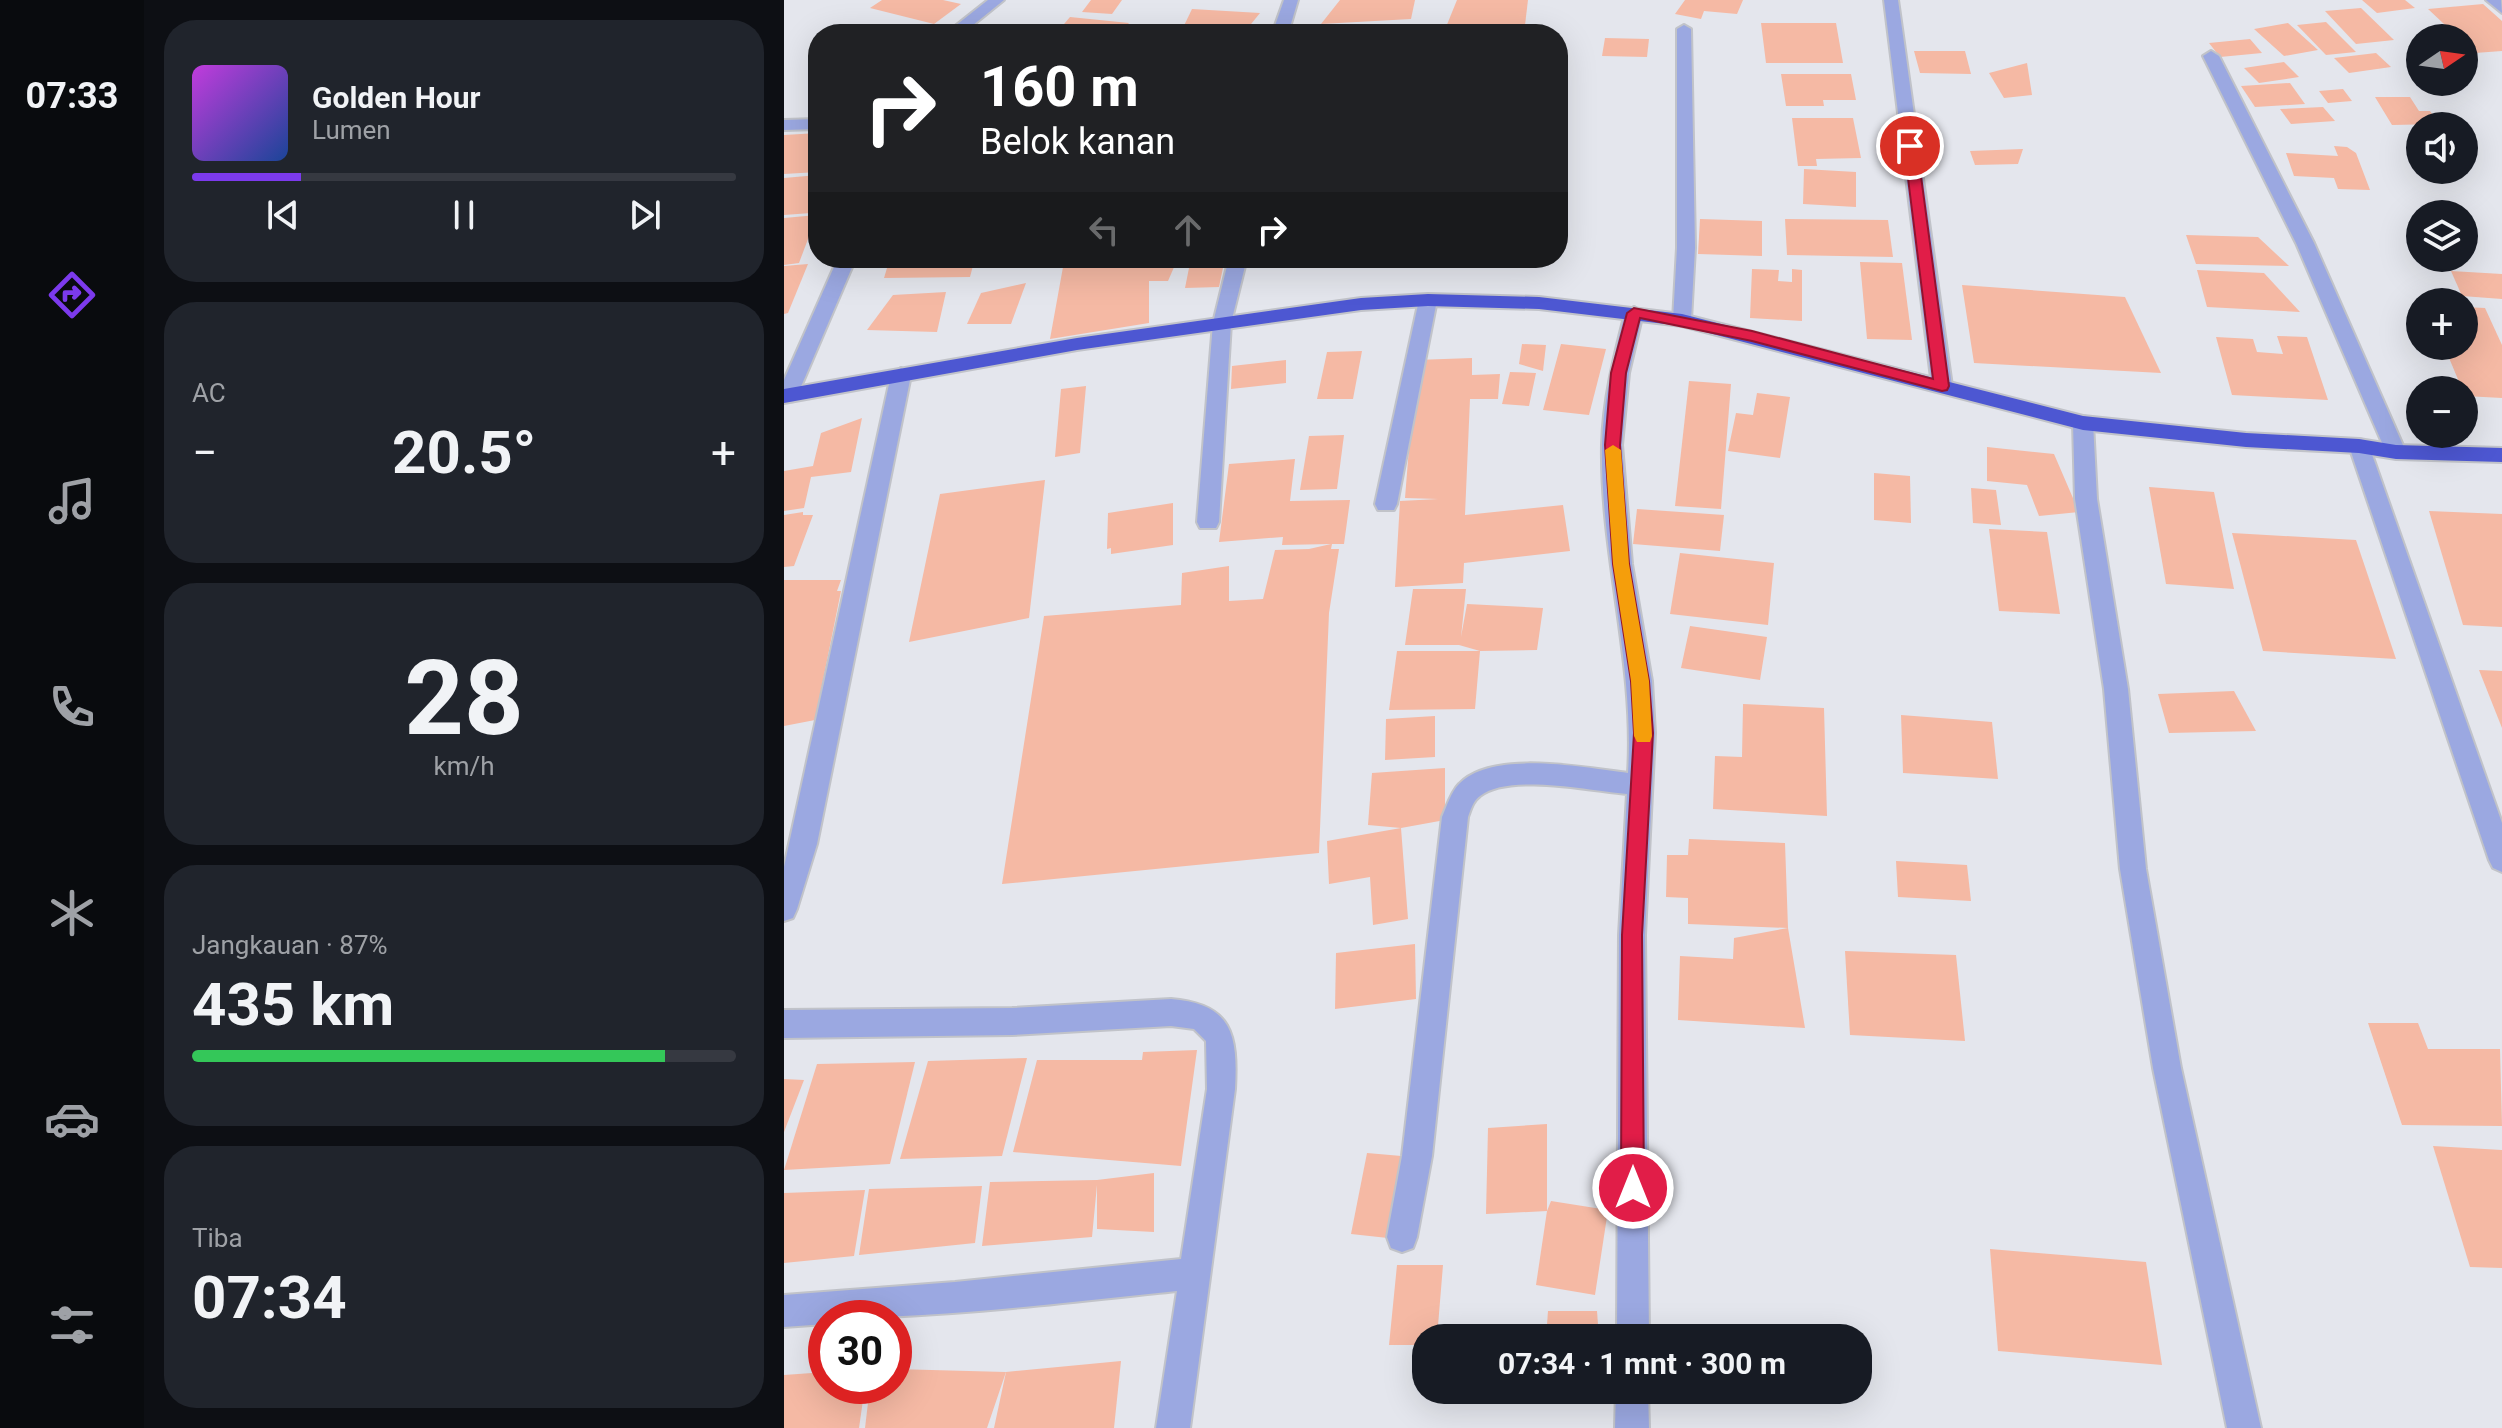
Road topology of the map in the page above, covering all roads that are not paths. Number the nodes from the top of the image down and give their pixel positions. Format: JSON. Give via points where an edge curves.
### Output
{"nodes":[{"id":1,"x":997,"y":0,"type":"edge"},
{"id":2,"x":1291,"y":0,"type":"edge"},
{"id":3,"x":1891,"y":0,"type":"edge"},
{"id":4,"x":2493,"y":0,"type":"edge"},
{"id":5,"x":2502,"y":9,"type":"edge"},
{"id":6,"x":966,"y":24,"type":"edge"},
{"id":7,"x":1283,"y":24,"type":"edge"},
{"id":8,"x":1684,"y":29,"type":"dead end"},
{"id":9,"x":2211,"y":56,"type":"dead end"},
{"id":10,"x":808,"y":124,"type":"edge"},
{"id":11,"x":784,"y":125,"type":"edge"},
{"id":12,"x":843,"y":268,"type":"edge"},
{"id":13,"x":1236,"y":268,"type":"edge"},
{"id":14,"x":1428,"y":300,"type":"junction"},
{"id":15,"x":1634,"y":313,"type":"junction"},
{"id":16,"x":1682,"y":320,"type":"junction"},
{"id":17,"x":1222,"y":323,"type":"junction"},
{"id":18,"x":901,"y":375,"type":"junction"},
{"id":19,"x":1942,"y":386,"type":"junction"},
{"id":20,"x":786,"y":396,"type":"edge"},
{"id":21,"x":2083,"y":423,"type":"junction"},
{"id":22,"x":2359,"y":446,"type":"junction"},
{"id":23,"x":2396,"y":452,"type":"junction"},
{"id":24,"x":2502,"y":455,"type":"edge"},
{"id":25,"x":1386,"y":504,"type":"dead end"},
{"id":26,"x":1208,"y":522,"type":"dead end"},
{"id":27,"x":1641,"y":785,"type":"junction"},
{"id":28,"x":2502,"y":860,"type":"edge"},
{"id":29,"x":784,"y":909,"type":"edge"},
{"id":30,"x":784,"y":1024,"type":"edge"},
{"id":31,"x":1402,"y":1237,"type":"dead end"},
{"id":32,"x":1195,"y":1273,"type":"junction"},
{"id":33,"x":784,"y":1311,"type":"edge"},
{"id":34,"x":1633,"y":1324,"type":"edge"},
{"id":35,"x":1632,"y":1404,"type":"edge"},
{"id":36,"x":1173,"y":1428,"type":"edge"},
{"id":37,"x":1632,"y":1428,"type":"edge"},
{"id":38,"x":2244,"y":1428,"type":"edge"}],
"edges":[{"from":1,"to":6,"type":"street"},
{"from":2,"to":7,"type":"street"},
{"from":3,"to":19,"type":"street"},
{"from":4,"to":5,"type":"street"},
{"from":8,"to":16,"type":"street"},
{"from":9,"to":23,"type":"street","via":[[2305,243]]},
{"from":10,"to":11,"type":"street"},
{"from":12,"to":20,"type":"street"},
{"from":13,"to":17,"type":"street"},
{"from":14,"to":15,"type":"highway"},
{"from":14,"to":17,"type":"highway"},
{"from":14,"to":25,"type":"street"},
{"from":15,"to":16,"type":"highway"},
{"from":15,"to":27,"type":"street","via":[[1619,373],[1612,445],[1621,564],[1640,681]]},
{"from":16,"to":19,"type":"highway"},
{"from":17,"to":18,"type":"highway"},
{"from":17,"to":26,"type":"street"},
{"from":18,"to":20,"type":"highway"},
{"from":18,"to":29,"type":"street","via":[[804,844]]},
{"from":19,"to":21,"type":"highway"},
{"from":21,"to":22,"type":"highway"},
{"from":21,"to":38,"type":"street","via":[[2086,499],[2116,689],[2133,869],[2167,1068]]},
{"from":22,"to":23,"type":"highway"},
{"from":22,"to":28,"type":"street"},
{"from":23,"to":24,"type":"highway"},
{"from":27,"to":31,"type":"street","via":[[1500,775],[1478,783],[1462,799],[1455,817],[1417,1156]]},
{"from":27,"to":34,"type":"street","via":[[1632,935]]},
{"from":30,"to":32,"type":"street","via":[[1168,1013],[1204,1018],[1219,1036],[1221,1089]]},
{"from":32,"to":33,"type":"street"},
{"from":32,"to":36,"type":"street"},
{"from":35,"to":37,"type":"street"}]}
